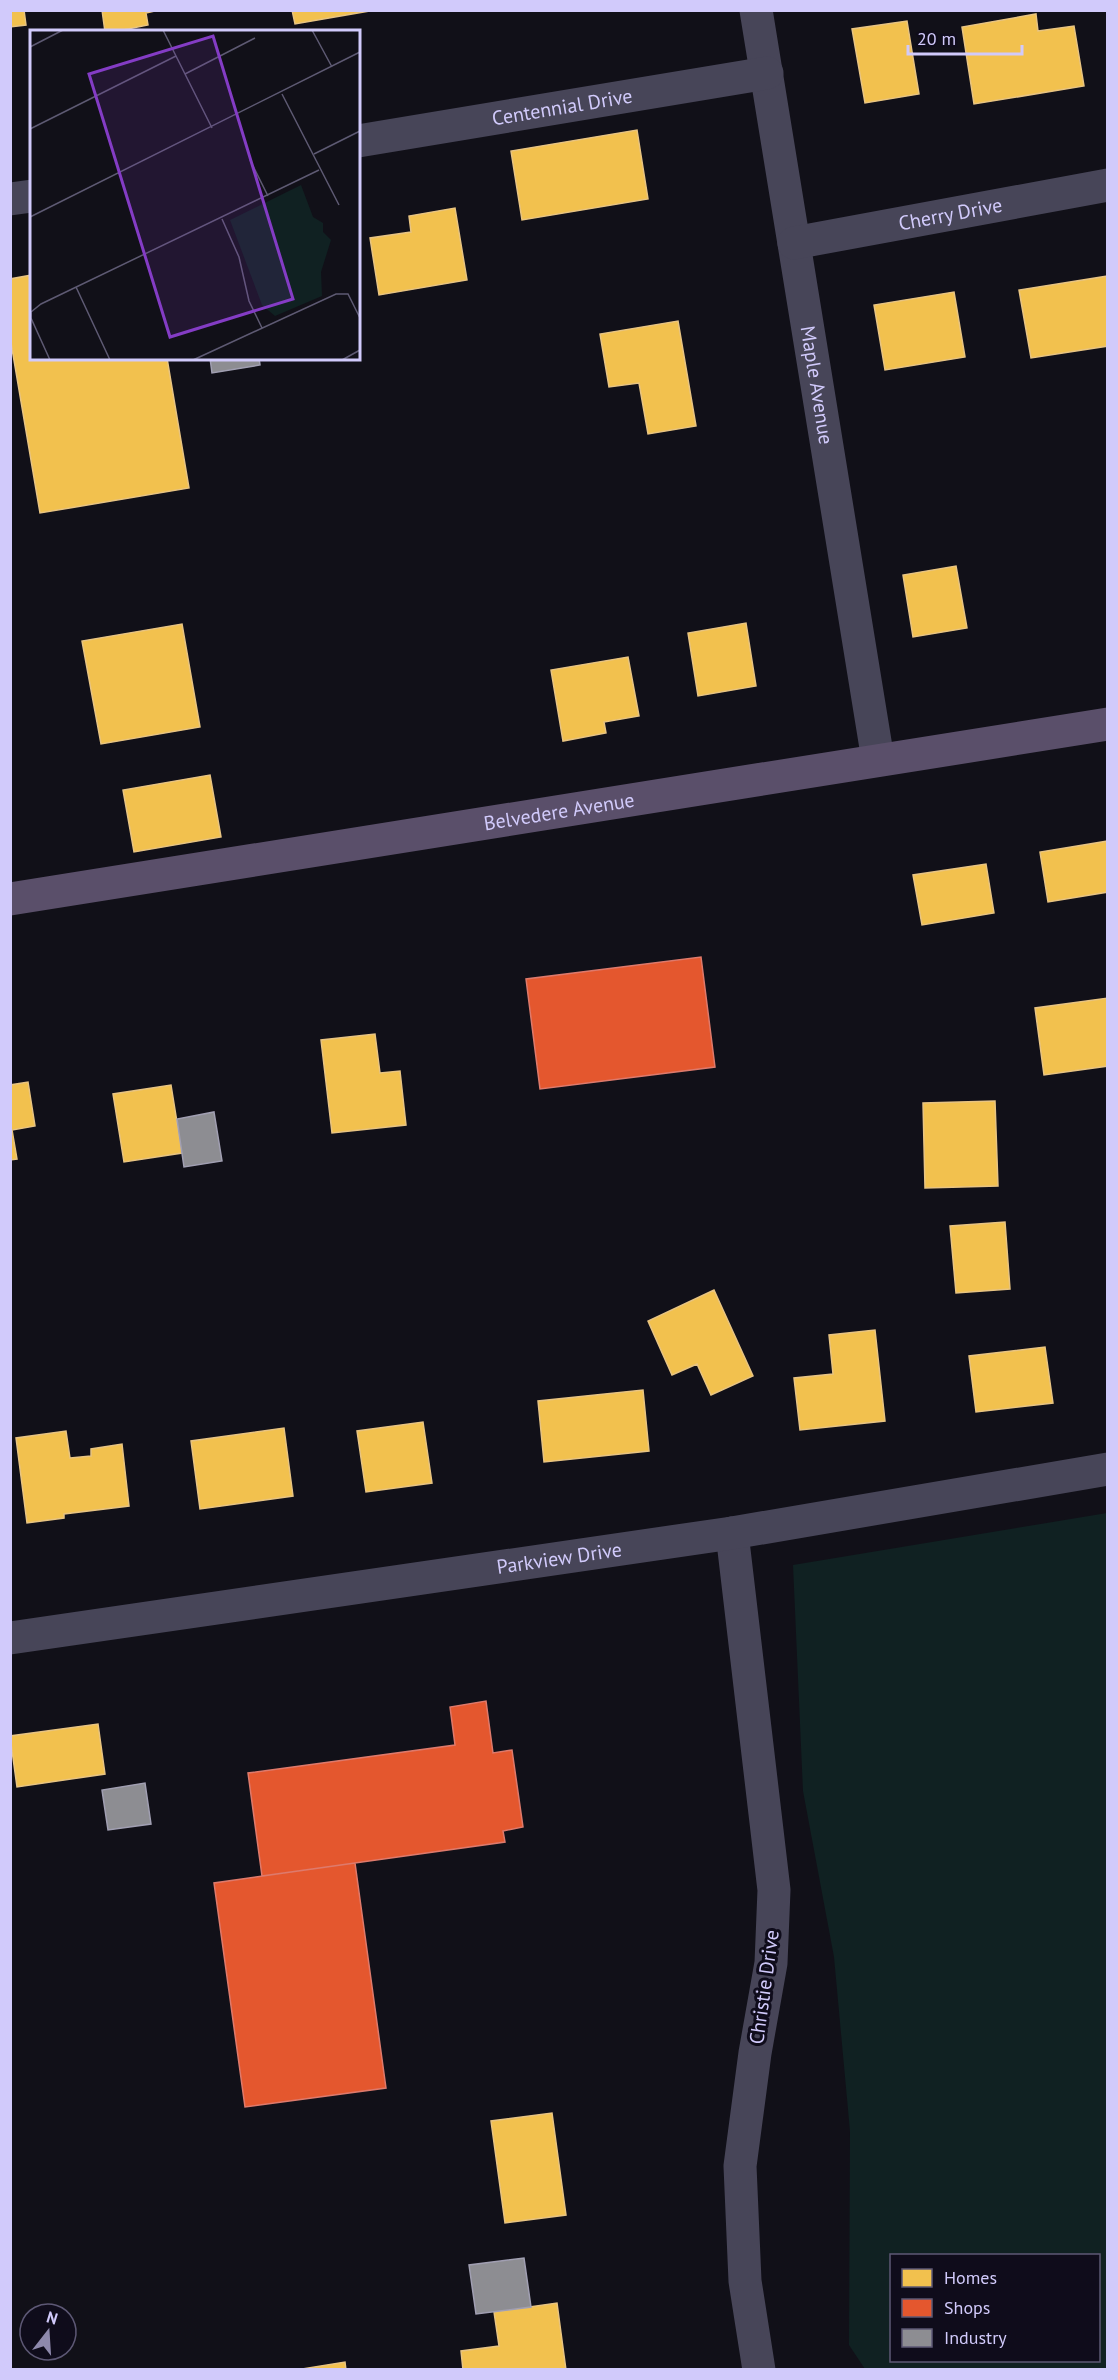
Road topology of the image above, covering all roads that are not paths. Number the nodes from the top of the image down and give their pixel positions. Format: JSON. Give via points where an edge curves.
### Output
{"nodes":[{"id":1,"x":756,"y":10,"type":"edge"},
{"id":2,"x":766,"y":73,"type":"junction"},
{"id":3,"x":360,"y":141,"type":"edge"},
{"id":4,"x":1107,"y":185,"type":"edge"},
{"id":5,"x":30,"y":196,"type":"edge"},
{"id":6,"x":10,"y":199,"type":"edge"},
{"id":7,"x":794,"y":243,"type":"junction"},
{"id":8,"x":1107,"y":724,"type":"edge"},
{"id":9,"x":878,"y":760,"type":"junction"},
{"id":10,"x":10,"y":899,"type":"edge"},
{"id":11,"x":1107,"y":1469,"type":"edge"},
{"id":12,"x":732,"y":1533,"type":"junction"},
{"id":13,"x":10,"y":1638,"type":"edge"},
{"id":14,"x":759,"y":2370,"type":"edge"}],
"edges":[{"from":1,"to":2,"type":"street","name":"Maple Avenue"},
{"from":2,"to":3,"type":"street","name":"Centennial Drive"},
{"from":2,"to":7,"type":"street","name":"Maple Avenue"},
{"from":4,"to":7,"type":"street","name":"Cherry Drive"},
{"from":5,"to":6,"type":"street"},
{"from":7,"to":9,"type":"street","name":"Maple Avenue"},
{"from":8,"to":9,"type":"main road","name":"Belvedere Avenue"},
{"from":9,"to":10,"type":"main road","name":"Belvedere Avenue"},
{"from":11,"to":12,"type":"street","name":"Parkview Drive"},
{"from":12,"to":13,"type":"street","name":"Parkview Drive"},
{"from":12,"to":14,"type":"street","name":"Christie Drive","via":[[774,1890],[771,1963],[740,2166],[745,2281]]}]}
